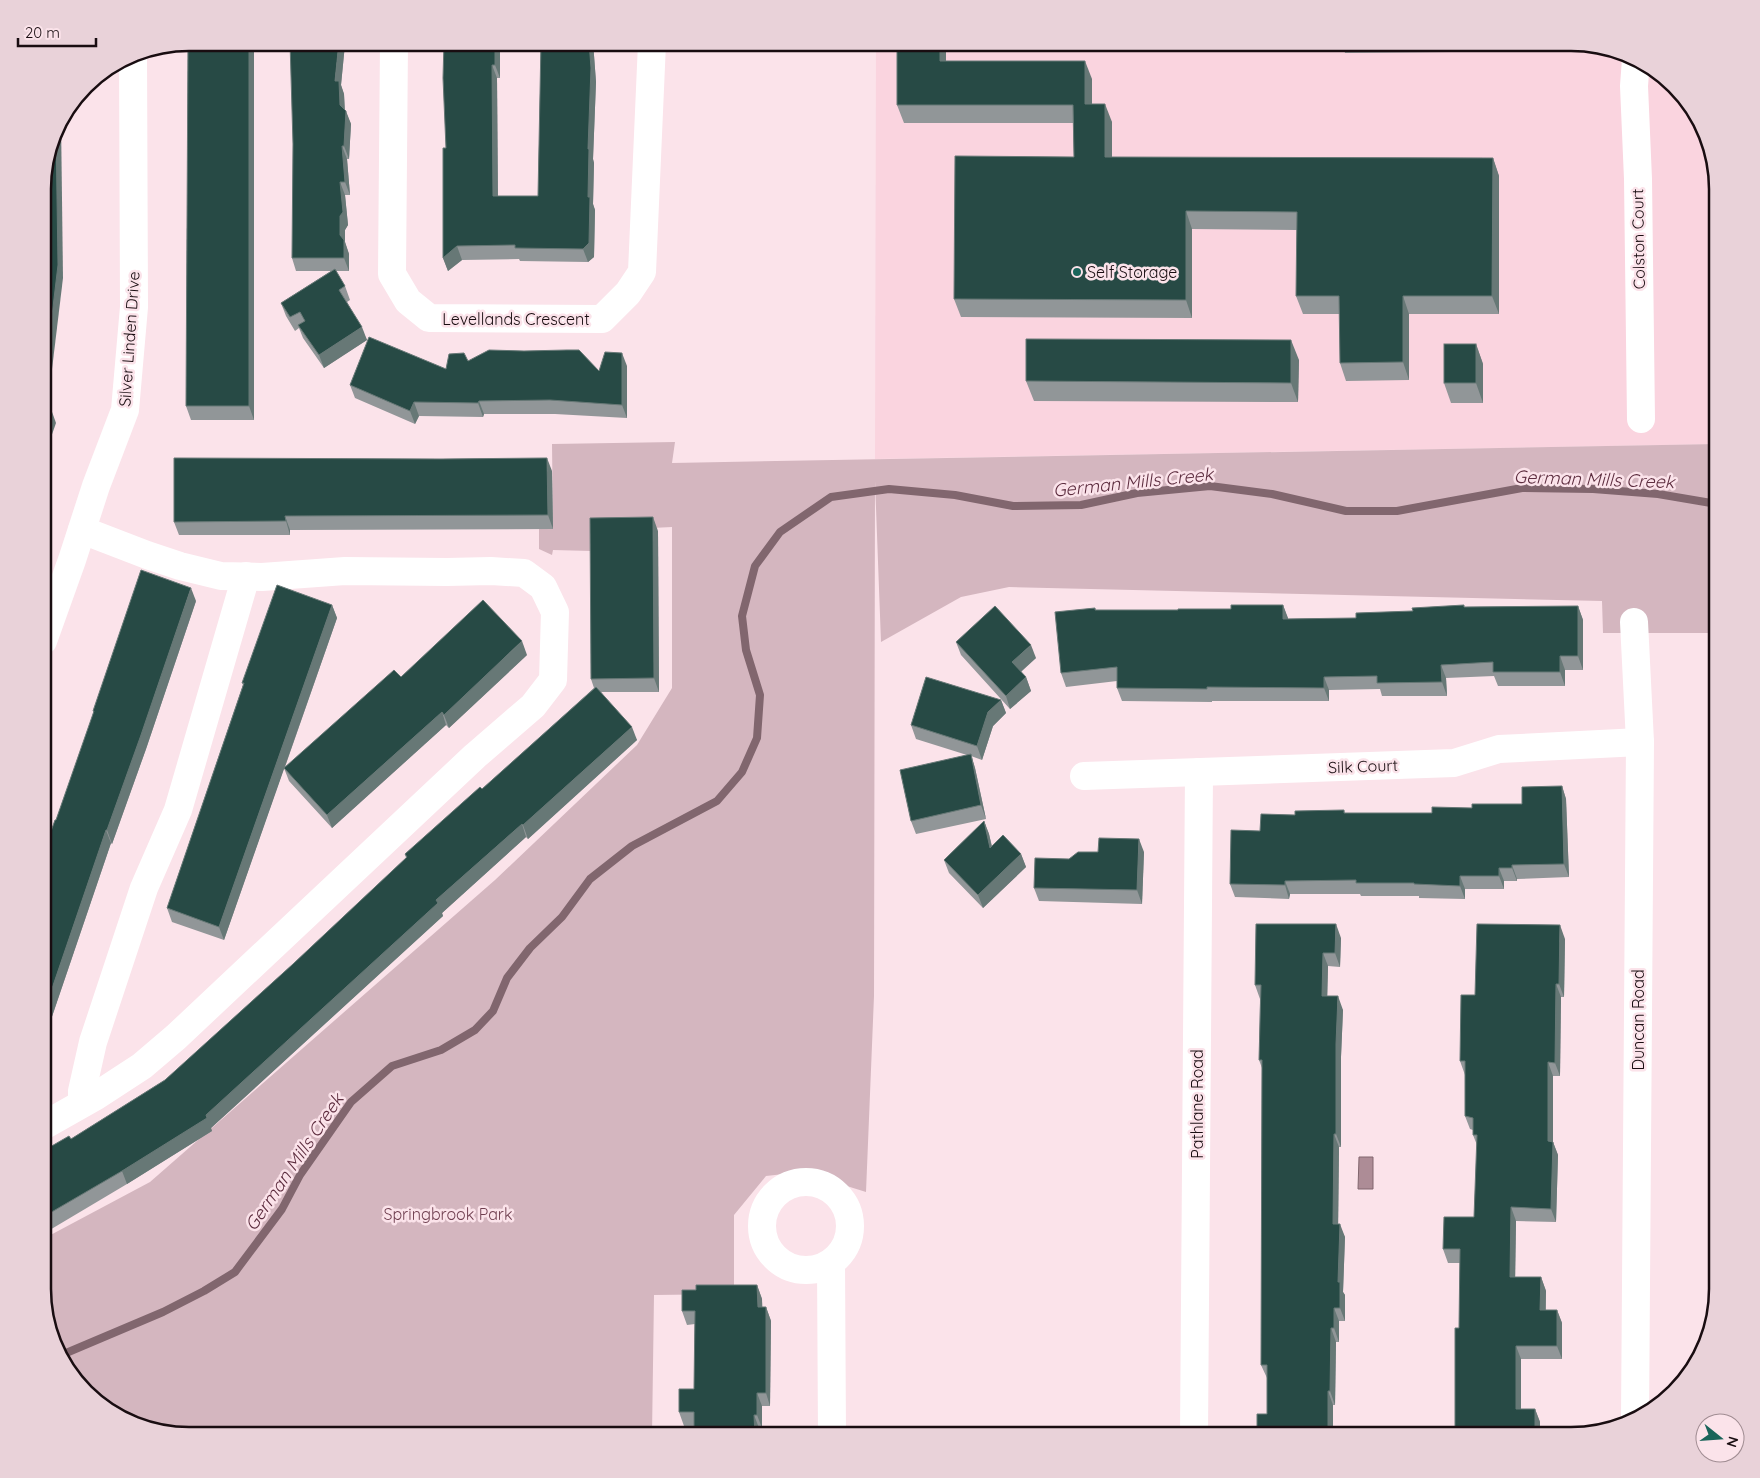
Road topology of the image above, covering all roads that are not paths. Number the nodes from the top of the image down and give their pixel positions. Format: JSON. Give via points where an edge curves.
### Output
{"nodes":[{"id":1,"x":394,"y":51,"type":"edge"},
{"id":2,"x":652,"y":51,"type":"edge"},
{"id":3,"x":133,"y":63,"type":"edge"},
{"id":4,"x":1635,"y":67,"type":"edge"},
{"id":5,"x":1641,"y":419,"type":"dead end"},
{"id":6,"x":82,"y":530,"type":"junction"},
{"id":7,"x":246,"y":576,"type":"junction"},
{"id":8,"x":52,"y":615,"type":"edge"},
{"id":9,"x":1634,"y":622,"type":"dead end"},
{"id":10,"x":1640,"y":742,"type":"junction"},
{"id":11,"x":1199,"y":772,"type":"junction"},
{"id":12,"x":1084,"y":776,"type":"dead end"},
{"id":13,"x":82,"y":1104,"type":"junction"},
{"id":14,"x":52,"y":1121,"type":"edge"},
{"id":15,"x":831,"y":1263,"type":"dead end"},
{"id":16,"x":1635,"y":1411,"type":"edge"},
{"id":17,"x":832,"y":1427,"type":"edge"},
{"id":18,"x":1194,"y":1427,"type":"edge"}],
"edges":[{"from":1,"to":2,"type":"street","name":"Levellands Crescent","via":[[392,274],[408,301],[429,318],[582,319],[602,319],[628,293],[642,272]]},
{"from":3,"to":6,"type":"street","name":"Silver Linden Drive","via":[[134,307],[125,410]]},
{"from":4,"to":5,"type":"street","name":"Colston Court"},
{"from":6,"to":7,"type":"street","via":[[180,566],[221,576]]},
{"from":6,"to":8,"type":"street","name":"Silver Linden Drive"},
{"from":7,"to":13,"type":"street","via":[[178,810],[144,888],[93,1042]]},
{"from":7,"to":13,"type":"street","via":[[345,571],[524,573],[543,587],[555,612],[553,680],[533,706],[176,1037],[142,1066]]},
{"from":9,"to":10,"type":"street","name":"Duncan Road"},
{"from":10,"to":11,"type":"street","name":"Silk Court","via":[[1499,749],[1454,763]]},
{"from":10,"to":16,"type":"street","name":"Duncan Road"},
{"from":11,"to":12,"type":"street","name":"Silk Court"},
{"from":11,"to":18,"type":"street","name":"Pathlane Road"},
{"from":13,"to":14,"type":"street"},
{"from":15,"to":17,"type":"street"}]}
